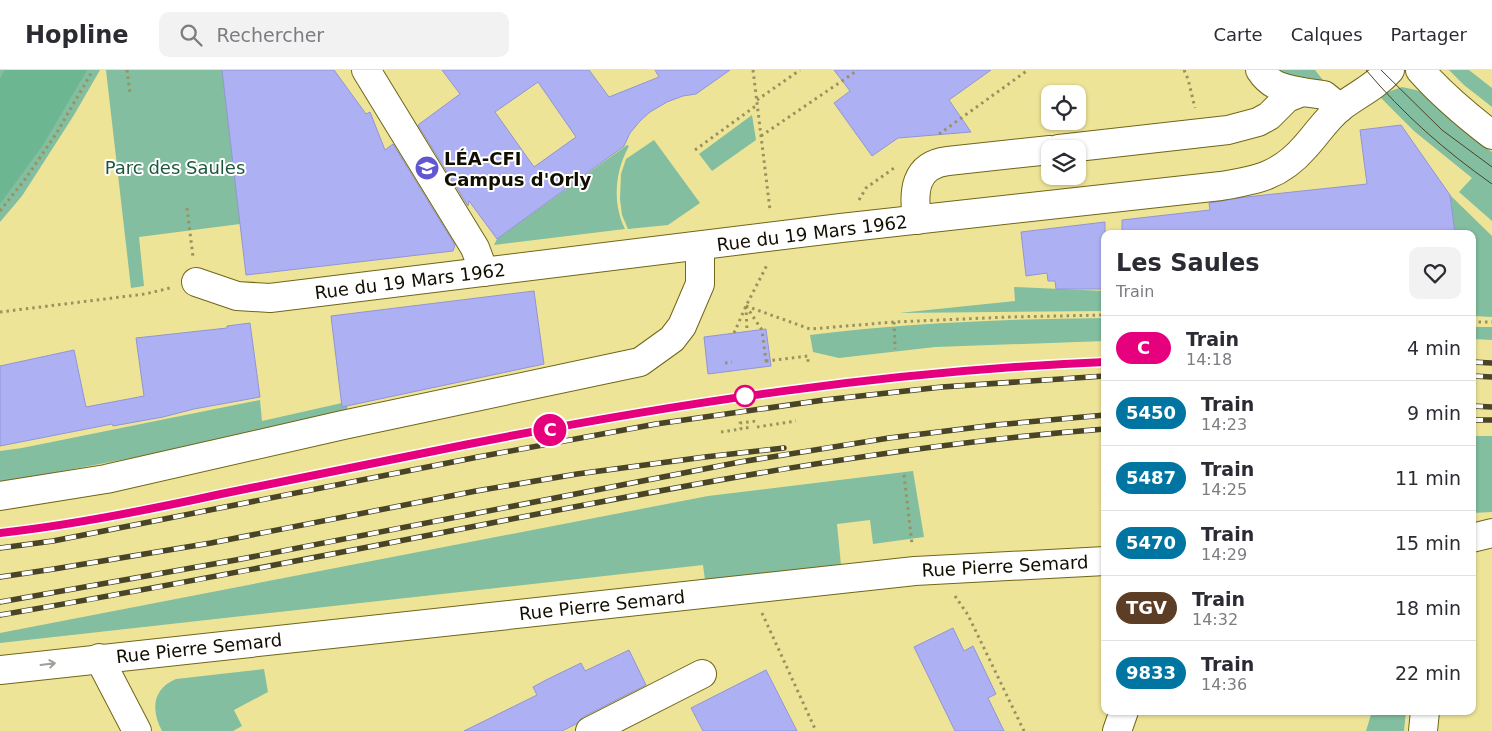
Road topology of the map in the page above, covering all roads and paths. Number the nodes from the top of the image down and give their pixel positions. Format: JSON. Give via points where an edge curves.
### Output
{"nodes":[{"id":1,"x":93,"y":70,"type":"edge"},
{"id":2,"x":127,"y":70,"type":"edge"},
{"id":3,"x":366,"y":70,"type":"edge"},
{"id":4,"x":753,"y":70,"type":"edge"},
{"id":5,"x":800,"y":70,"type":"edge"},
{"id":6,"x":858,"y":70,"type":"edge"},
{"id":7,"x":1184,"y":70,"type":"edge"},
{"id":8,"x":1260,"y":70,"type":"edge"},
{"id":9,"x":1390,"y":70,"type":"edge"},
{"id":10,"x":1420,"y":70,"type":"edge"},
{"id":11,"x":1302,"y":92,"type":"junction"},
{"id":12,"x":130,"y":93,"type":"dead end"},
{"id":13,"x":757,"y":100,"type":"junction"},
{"id":14,"x":757,"y":105,"type":"junction"},
{"id":15,"x":1340,"y":108,"type":"junction"},
{"id":16,"x":1200,"y":133,"type":"junction"},
{"id":17,"x":1492,"y":135,"type":"edge"},
{"id":18,"x":761,"y":136,"type":"junction"},
{"id":19,"x":1086,"y":146,"type":"edge"},
{"id":20,"x":695,"y":150,"type":"dead end"},
{"id":21,"x":1041,"y":151,"type":"edge"},
{"id":22,"x":187,"y":208,"type":"dead end"},
{"id":23,"x":0,"y":210,"type":"edge"},
{"id":24,"x":771,"y":217,"type":"dead end"},
{"id":25,"x":917,"y":220,"type":"junction"},
{"id":26,"x":698,"y":246,"type":"junction"},
{"id":27,"x":769,"y":261,"type":"dead end"},
{"id":28,"x":484,"y":272,"type":"junction"},
{"id":29,"x":196,"y":282,"type":"joint"},
{"id":30,"x":146,"y":294,"type":"dead end"},
{"id":31,"x":746,"y":306,"type":"junction"},
{"id":32,"x":0,"y":312,"type":"edge"},
{"id":33,"x":1101,"y":315,"type":"edge"},
{"id":34,"x":894,"y":322,"type":"junction"},
{"id":35,"x":1476,"y":322,"type":"edge"},
{"id":36,"x":1492,"y":322,"type":"edge"},
{"id":37,"x":747,"y":332,"type":"dead end"},
{"id":38,"x":734,"y":334,"type":"dead end"},
{"id":39,"x":895,"y":349,"type":"dead end"},
{"id":40,"x":732,"y":362,"type":"dead end"},
{"id":41,"x":808,"y":362,"type":"dead end"},
{"id":42,"x":725,"y":363,"type":"dead end"},
{"id":43,"x":756,"y":421,"type":"dead end"},
{"id":44,"x":796,"y":421,"type":"dead end"},
{"id":45,"x":746,"y":428,"type":"dead end"},
{"id":46,"x":721,"y":432,"type":"dead end"},
{"id":47,"x":904,"y":475,"type":"dead end"},
{"id":48,"x":0,"y":496,"type":"edge"},
{"id":49,"x":1492,"y":533,"type":"edge"},
{"id":50,"x":1476,"y":537,"type":"edge"},
{"id":51,"x":1476,"y":551,"type":"edge"},
{"id":52,"x":913,"y":552,"type":"dead end"},
{"id":53,"x":1492,"y":555,"type":"edge"},
{"id":54,"x":1101,"y":561,"type":"edge"},
{"id":55,"x":761,"y":587,"type":"junction"},
{"id":56,"x":953,"y":594,"type":"dead end"},
{"id":57,"x":99,"y":658,"type":"junction"},
{"id":58,"x":0,"y":670,"type":"edge"},
{"id":59,"x":702,"y":674,"type":"dead end"},
{"id":60,"x":1123,"y":715,"type":"edge"},
{"id":61,"x":1425,"y":715,"type":"edge"},
{"id":62,"x":137,"y":731,"type":"edge"},
{"id":63,"x":590,"y":731,"type":"edge"},
{"id":64,"x":816,"y":731,"type":"edge"},
{"id":65,"x":1024,"y":731,"type":"edge"},
{"id":66,"x":1117,"y":731,"type":"edge"},
{"id":67,"x":1423,"y":731,"type":"edge"}],
"edges":[{"from":1,"to":23,"type":"path","via":[[56,134]]},
{"from":2,"to":12,"type":"path"},
{"from":3,"to":28,"type":"street","via":[[475,248]]},
{"from":4,"to":13,"type":"path"},
{"from":5,"to":13,"type":"path"},
{"from":6,"to":18,"type":"path"},
{"from":7,"to":16,"type":"path","via":[[1194,97]]},
{"from":8,"to":11,"type":"street","via":[[1275,85]]},
{"from":9,"to":15,"type":"street","name":"Rue du 19 Mars 1962"},
{"from":10,"to":17,"type":"street","via":[[1459,110]]},
{"from":11,"to":15,"type":"street","via":[[1324,95]]},
{"from":11,"to":16,"type":"street","via":[[1287,98],[1258,122]]},
{"from":13,"to":14,"type":"path"},
{"from":14,"to":18,"type":"path"},
{"from":14,"to":20,"type":"path"},
{"from":15,"to":25,"type":"street","name":"Rue du 19 Mars 1962","via":[[1287,165],[1250,181]]},
{"from":16,"to":19,"type":"street"},
{"from":18,"to":24,"type":"path"},
{"from":21,"to":25,"type":"street","via":[[932,165],[921,175],[916,188]]},
{"from":22,"to":29,"type":"path"},
{"from":25,"to":26,"type":"street","name":"Rue du 19 Mars 1962"},
{"from":26,"to":28,"type":"street","name":"Rue du 19 Mars 1962"},
{"from":26,"to":48,"type":"street","via":[[700,284],[682,326],[672,339],[640,362],[106,479]]},
{"from":27,"to":31,"type":"path"},
{"from":28,"to":29,"type":"street","name":"Rue du 19 Mars 1962","via":[[270,298],[237,296]]},
{"from":30,"to":32,"type":"path"},
{"from":31,"to":34,"type":"path","via":[[810,329]]},
{"from":31,"to":37,"type":"path"},
{"from":31,"to":38,"type":"path"},
{"from":31,"to":41,"type":"path","via":[[762,330],[764,361],[808,356]]},
{"from":33,"to":34,"type":"path"},
{"from":34,"to":39,"type":"path"},
{"from":35,"to":36,"type":"path"},
{"from":40,"to":42,"type":"path"},
{"from":43,"to":46,"type":"path","via":[[740,424],[741,429]]},
{"from":44,"to":45,"type":"path"},
{"from":47,"to":52,"type":"path"},
{"from":49,"to":50,"type":"street"},
{"from":51,"to":53,"type":"street"},
{"from":54,"to":55,"type":"street","name":"Rue Pierre Semard","via":[[915,571]]},
{"from":55,"to":57,"type":"street","name":"Rue Pierre Semard"},
{"from":55,"to":64,"type":"path","via":[[762,615]]},
{"from":56,"to":65,"type":"path","via":[[968,615]]},
{"from":58,"to":57,"type":"street","name":"Rue Pierre Semard","one_way":true},
{"from":57,"to":62,"type":"street","name":"Rue Pierre Semard"},
{"from":59,"to":63,"type":"street"},
{"from":60,"to":66,"type":"street"},
{"from":61,"to":67,"type":"street"}]}
